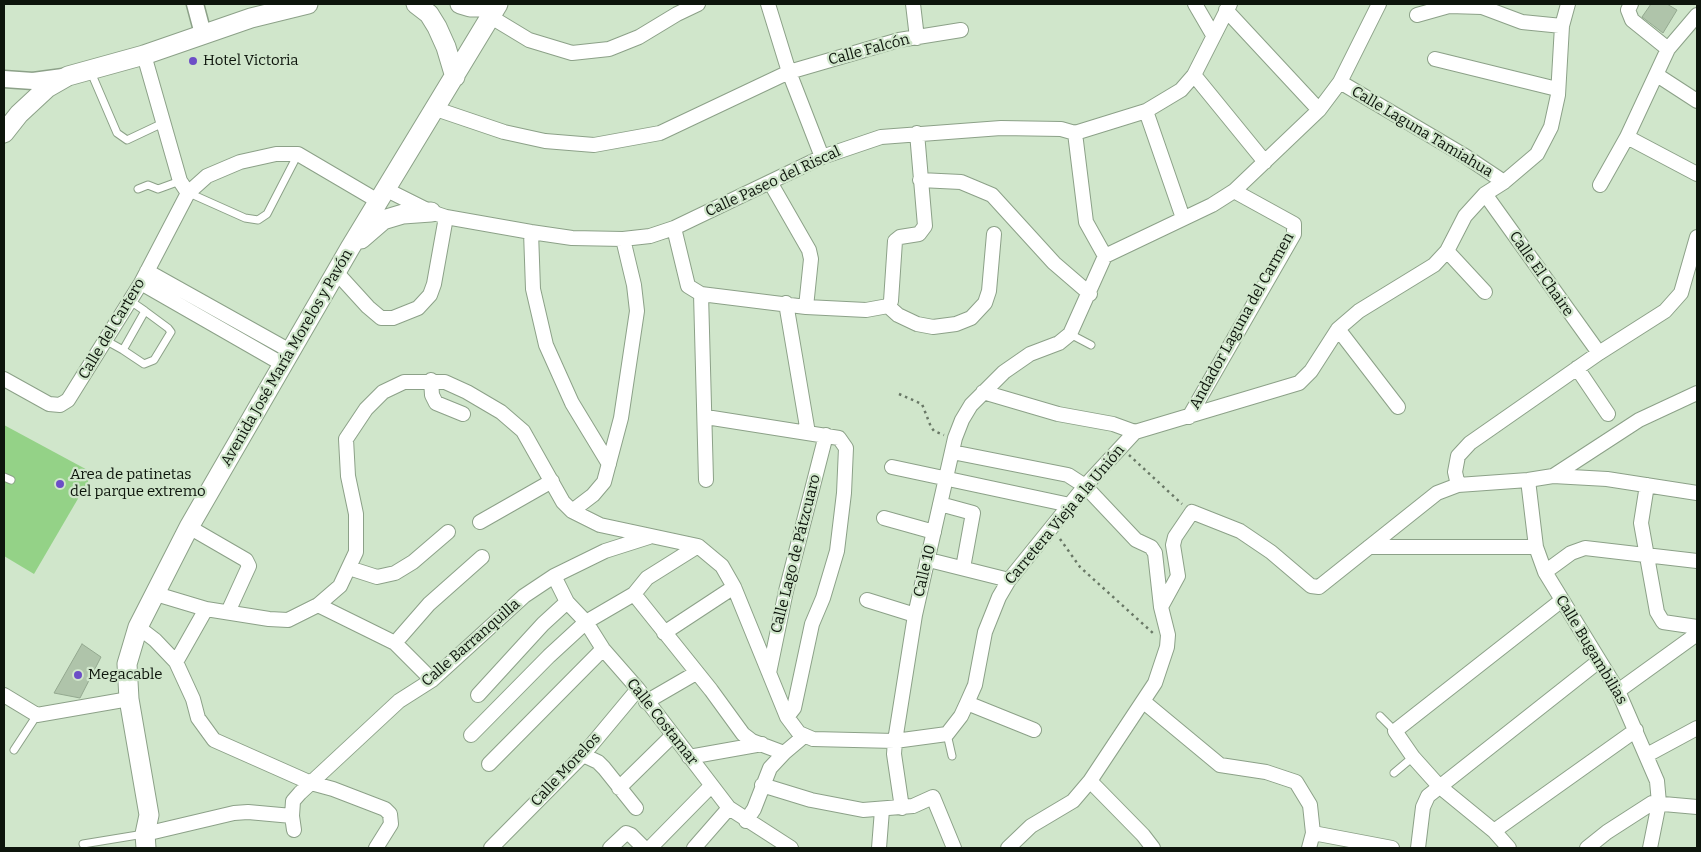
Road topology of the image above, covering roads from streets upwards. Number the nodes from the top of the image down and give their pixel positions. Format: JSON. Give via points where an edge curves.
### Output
{"nodes":[{"id":1,"x":195,"y":4,"type":"edge"},
{"id":2,"x":308,"y":4,"type":"edge"},
{"id":3,"x":416,"y":4,"type":"edge"},
{"id":4,"x":460,"y":4,"type":"edge"},
{"id":5,"x":698,"y":4,"type":"edge"},
{"id":6,"x":768,"y":4,"type":"edge"},
{"id":7,"x":913,"y":4,"type":"edge"},
{"id":8,"x":1195,"y":4,"type":"edge"},
{"id":9,"x":1379,"y":4,"type":"edge"},
{"id":10,"x":1568,"y":4,"type":"edge"},
{"id":11,"x":1631,"y":4,"type":"edge"},
{"id":12,"x":1228,"y":7,"type":"edge"},
{"id":13,"x":495,"y":9,"type":"edge"},
{"id":14,"x":1417,"y":15,"type":"dead end"},
{"id":15,"x":1697,"y":15,"type":"edge"},
{"id":16,"x":1562,"y":26,"type":"junction"},
{"id":17,"x":961,"y":30,"type":"dead end"},
{"id":18,"x":203,"y":34,"type":"junction"},
{"id":19,"x":1213,"y":35,"type":"junction"},
{"id":20,"x":917,"y":38,"type":"junction"},
{"id":21,"x":1668,"y":49,"type":"junction"},
{"id":22,"x":144,"y":55,"type":"junction"},
{"id":23,"x":1435,"y":58,"type":"dead end"},
{"id":24,"x":789,"y":72,"type":"junction"},
{"id":25,"x":1194,"y":75,"type":"junction"},
{"id":26,"x":1657,"y":75,"type":"junction"},
{"id":27,"x":68,"y":76,"type":"junction"},
{"id":28,"x":455,"y":77,"type":"junction"},
{"id":29,"x":4,"y":79,"type":"edge"},
{"id":30,"x":1340,"y":82,"type":"junction"},
{"id":31,"x":1557,"y":89,"type":"junction"},
{"id":32,"x":1697,"y":101,"type":"edge"},
{"id":33,"x":436,"y":109,"type":"junction"},
{"id":34,"x":1320,"y":110,"type":"junction"},
{"id":35,"x":1146,"y":112,"type":"junction"},
{"id":36,"x":4,"y":132,"type":"edge"},
{"id":37,"x":917,"y":133,"type":"junction"},
{"id":38,"x":1075,"y":133,"type":"junction"},
{"id":39,"x":1627,"y":137,"type":"junction"},
{"id":40,"x":822,"y":157,"type":"junction"},
{"id":41,"x":1265,"y":162,"type":"junction"},
{"id":42,"x":1697,"y":174,"type":"edge"},
{"id":43,"x":920,"y":180,"type":"junction"},
{"id":44,"x":770,"y":182,"type":"junction"},
{"id":45,"x":1504,"y":182,"type":"junction"},
{"id":46,"x":1600,"y":185,"type":"dead end"},
{"id":47,"x":184,"y":187,"type":"junction"},
{"id":48,"x":1234,"y":191,"type":"junction"},
{"id":49,"x":1485,"y":194,"type":"junction"},
{"id":50,"x":381,"y":195,"type":"junction"},
{"id":51,"x":439,"y":215,"type":"junction"},
{"id":52,"x":1183,"y":218,"type":"junction"},
{"id":53,"x":674,"y":228,"type":"junction"},
{"id":54,"x":531,"y":232,"type":"junction"},
{"id":55,"x":994,"y":234,"type":"dead end"},
{"id":56,"x":1697,"y":237,"type":"edge"},
{"id":57,"x":623,"y":239,"type":"junction"},
{"id":58,"x":350,"y":248,"type":"junction"},
{"id":59,"x":1447,"y":251,"type":"junction"},
{"id":60,"x":1105,"y":256,"type":"junction"},
{"id":61,"x":337,"y":273,"type":"junction"},
{"id":62,"x":144,"y":277,"type":"junction"},
{"id":63,"x":1485,"y":292,"type":"dead end"},
{"id":64,"x":701,"y":294,"type":"junction"},
{"id":65,"x":1090,"y":294,"type":"junction"},
{"id":66,"x":786,"y":303,"type":"junction"},
{"id":67,"x":888,"y":306,"type":"junction"},
{"id":68,"x":806,"y":307,"type":"junction"},
{"id":69,"x":1338,"y":329,"type":"junction"},
{"id":70,"x":1599,"y":353,"type":"junction"},
{"id":71,"x":288,"y":358,"type":"junction"},
{"id":72,"x":1577,"y":368,"type":"junction"},
{"id":73,"x":4,"y":379,"type":"edge"},
{"id":74,"x":431,"y":380,"type":"junction"},
{"id":75,"x":983,"y":392,"type":"junction"},
{"id":76,"x":1697,"y":393,"type":"edge"},
{"id":77,"x":1398,"y":407,"type":"dead end"},
{"id":78,"x":462,"y":414,"type":"dead end"},
{"id":79,"x":1608,"y":414,"type":"dead end"},
{"id":80,"x":706,"y":417,"type":"junction"},
{"id":81,"x":1188,"y":417,"type":"junction"},
{"id":82,"x":1135,"y":432,"type":"junction"},
{"id":83,"x":808,"y":433,"type":"junction"},
{"id":84,"x":826,"y":435,"type":"junction"},
{"id":85,"x":953,"y":445,"type":"junction"},
{"id":86,"x":609,"y":464,"type":"junction"},
{"id":87,"x":892,"y":466,"type":"dead end"},
{"id":88,"x":1552,"y":476,"type":"junction"},
{"id":89,"x":706,"y":480,"type":"dead end"},
{"id":90,"x":947,"y":480,"type":"junction"},
{"id":91,"x":1528,"y":480,"type":"junction"},
{"id":92,"x":552,"y":481,"type":"junction"},
{"id":93,"x":1458,"y":485,"type":"junction"},
{"id":94,"x":1647,"y":485,"type":"junction"},
{"id":95,"x":1085,"y":486,"type":"junction"},
{"id":96,"x":1697,"y":493,"type":"edge"},
{"id":97,"x":940,"y":504,"type":"junction"},
{"id":98,"x":1070,"y":505,"type":"junction"},
{"id":99,"x":572,"y":511,"type":"junction"},
{"id":100,"x":884,"y":518,"type":"dead end"},
{"id":101,"x":480,"y":522,"type":"dead end"},
{"id":102,"x":189,"y":528,"type":"junction"},
{"id":103,"x":448,"y":532,"type":"dead end"},
{"id":104,"x":934,"y":532,"type":"junction"},
{"id":105,"x":652,"y":536,"type":"junction"},
{"id":106,"x":698,"y":546,"type":"junction"},
{"id":107,"x":1369,"y":547,"type":"junction"},
{"id":108,"x":1536,"y":547,"type":"junction"},
{"id":109,"x":1646,"y":556,"type":"junction"},
{"id":110,"x":482,"y":557,"type":"dead end"},
{"id":111,"x":929,"y":560,"type":"junction"},
{"id":112,"x":1697,"y":561,"type":"edge"},
{"id":113,"x":349,"y":568,"type":"junction"},
{"id":114,"x":963,"y":568,"type":"junction"},
{"id":115,"x":1545,"y":572,"type":"junction"},
{"id":116,"x":554,"y":576,"type":"junction"},
{"id":117,"x":1009,"y":580,"type":"junction"},
{"id":118,"x":734,"y":587,"type":"junction"},
{"id":119,"x":156,"y":594,"type":"junction"},
{"id":120,"x":634,"y":594,"type":"junction"},
{"id":121,"x":867,"y":600,"type":"dead end"},
{"id":122,"x":1562,"y":600,"type":"junction"},
{"id":123,"x":567,"y":602,"type":"junction"},
{"id":124,"x":318,"y":605,"type":"junction"},
{"id":125,"x":1162,"y":607,"type":"junction"},
{"id":126,"x":206,"y":609,"type":"junction"},
{"id":127,"x":228,"y":612,"type":"junction"},
{"id":128,"x":915,"y":615,"type":"junction"},
{"id":129,"x":586,"y":622,"type":"junction"},
{"id":130,"x":138,"y":627,"type":"junction"},
{"id":131,"x":1697,"y":627,"type":"edge"},
{"id":132,"x":664,"y":633,"type":"junction"},
{"id":133,"x":1697,"y":634,"type":"edge"},
{"id":134,"x":394,"y":643,"type":"junction"},
{"id":135,"x":602,"y":650,"type":"junction"},
{"id":136,"x":1599,"y":661,"type":"junction"},
{"id":137,"x":176,"y":662,"type":"junction"},
{"id":138,"x":696,"y":672,"type":"junction"},
{"id":139,"x":769,"y":674,"type":"junction"},
{"id":140,"x":432,"y":680,"type":"junction"},
{"id":141,"x":638,"y":690,"type":"junction"},
{"id":142,"x":1618,"y":691,"type":"junction"},
{"id":143,"x":4,"y":695,"type":"edge"},
{"id":144,"x":478,"y":695,"type":"dead end"},
{"id":145,"x":129,"y":699,"type":"junction"},
{"id":146,"x":646,"y":702,"type":"junction"},
{"id":147,"x":1144,"y":702,"type":"junction"},
{"id":148,"x":967,"y":703,"type":"junction"},
{"id":149,"x":787,"y":717,"type":"junction"},
{"id":150,"x":1697,"y":728,"type":"edge"},
{"id":151,"x":1034,"y":730,"type":"dead end"},
{"id":152,"x":1636,"y":730,"type":"junction"},
{"id":153,"x":471,"y":735,"type":"dead end"},
{"id":154,"x":672,"y":736,"type":"junction"},
{"id":155,"x":803,"y":736,"type":"junction"},
{"id":156,"x":895,"y":741,"type":"junction"},
{"id":157,"x":762,"y":744,"type":"junction"},
{"id":158,"x":784,"y":753,"type":"junction"},
{"id":159,"x":1647,"y":754,"type":"junction"},
{"id":160,"x":583,"y":755,"type":"junction"},
{"id":161,"x":689,"y":757,"type":"junction"},
{"id":162,"x":489,"y":764,"type":"dead end"},
{"id":163,"x":1090,"y":781,"type":"junction"},
{"id":164,"x":311,"y":784,"type":"junction"},
{"id":165,"x":762,"y":785,"type":"junction"},
{"id":166,"x":1439,"y":786,"type":"junction"},
{"id":167,"x":710,"y":787,"type":"junction"},
{"id":168,"x":619,"y":788,"type":"junction"},
{"id":169,"x":1659,"y":803,"type":"junction"},
{"id":170,"x":1697,"y":807,"type":"edge"},
{"id":171,"x":636,"y":808,"type":"dead end"},
{"id":172,"x":729,"y":808,"type":"junction"},
{"id":173,"x":902,"y":808,"type":"junction"},
{"id":174,"x":882,"y":810,"type":"junction"},
{"id":175,"x":292,"y":816,"type":"junction"},
{"id":176,"x":746,"y":820,"type":"junction"},
{"id":177,"x":294,"y":830,"type":"dead end"},
{"id":178,"x":1494,"y":832,"type":"junction"},
{"id":179,"x":1313,"y":833,"type":"junction"},
{"id":180,"x":151,"y":841,"type":"edge"},
{"id":181,"x":376,"y":848,"type":"edge"},
{"id":182,"x":493,"y":848,"type":"edge"},
{"id":183,"x":610,"y":848,"type":"edge"},
{"id":184,"x":644,"y":848,"type":"edge"},
{"id":185,"x":650,"y":848,"type":"edge"},
{"id":186,"x":694,"y":848,"type":"edge"},
{"id":187,"x":791,"y":848,"type":"edge"},
{"id":188,"x":879,"y":848,"type":"edge"},
{"id":189,"x":954,"y":848,"type":"edge"},
{"id":190,"x":1008,"y":848,"type":"edge"},
{"id":191,"x":1153,"y":848,"type":"edge"},
{"id":192,"x":1309,"y":848,"type":"edge"},
{"id":193,"x":1390,"y":848,"type":"edge"},
{"id":194,"x":1418,"y":848,"type":"edge"},
{"id":195,"x":1509,"y":848,"type":"edge"},
{"id":196,"x":1587,"y":848,"type":"edge"},
{"id":197,"x":1650,"y":848,"type":"edge"}],
"edges":[{"from":1,"to":18,"type":"street"},
{"from":2,"to":18,"type":"main road"},
{"from":3,"to":28,"type":"main road","via":[[429,14],[437,27]]},
{"from":4,"to":13,"type":"main road"},
{"from":5,"to":13,"type":"street","via":[[609,49],[572,52],[529,40]]},
{"from":6,"to":24,"type":"street"},
{"from":7,"to":20,"type":"street","name":"Calle Falcón"},
{"from":8,"to":19,"type":"street"},
{"from":9,"to":30,"type":"street"},
{"from":10,"to":16,"type":"street","name":"Carretera Vieja a la Unión"},
{"from":11,"to":21,"type":"street","via":[[1628,10],[1632,20]]},
{"from":12,"to":19,"type":"street","name":"Calle Paseo del Riscal"},
{"from":12,"to":34,"type":"street"},
{"from":13,"to":28,"type":"main road","name":"Avenida José María Morelos y Pavón"},
{"from":14,"to":16,"type":"street","via":[[1449,6],[1482,7],[1522,22]]},
{"from":15,"to":21,"type":"street"},
{"from":16,"to":31,"type":"street","name":"Carretera Vieja a la Unión"},
{"from":17,"to":20,"type":"street"},
{"from":18,"to":22,"type":"main road"},
{"from":19,"to":25,"type":"street","name":"Calle Paseo del Riscal"},
{"from":20,"to":24,"type":"street","name":"Calle Falcón","via":[[899,40]]},
{"from":21,"to":26,"type":"street"},
{"from":22,"to":27,"type":"main road"},
{"from":22,"to":47,"type":"street"},
{"from":23,"to":31,"type":"street"},
{"from":24,"to":33,"type":"street","name":"Calle Falcón","via":[[660,133],[594,145],[537,140]]},
{"from":24,"to":40,"type":"street"},
{"from":25,"to":35,"type":"street","name":"Calle Paseo del Riscal","via":[[1181,90]]},
{"from":25,"to":41,"type":"street"},
{"from":26,"to":32,"type":"street"},
{"from":26,"to":39,"type":"street"},
{"from":27,"to":29,"type":"street","via":[[33,81]]},
{"from":27,"to":36,"type":"main road","via":[[47,88]]},
{"from":28,"to":33,"type":"main road","name":"Avenida José María Morelos y Pavón"},
{"from":30,"to":34,"type":"street"},
{"from":30,"to":45,"type":"street","name":"Calle Laguna Tamiahua"},
{"from":31,"to":45,"type":"street","name":"Carretera Vieja a la Unión","via":[[1552,127],[1537,154]]},
{"from":33,"to":50,"type":"main road","name":"Avenida José María Morelos y Pavón"},
{"from":34,"to":41,"type":"street"},
{"from":35,"to":38,"type":"street","name":"Calle Paseo del Riscal"},
{"from":35,"to":52,"type":"street"},
{"from":37,"to":38,"type":"street","name":"Calle Paseo del Riscal","via":[[1001,128],[1061,129]]},
{"from":37,"to":40,"type":"street","name":"Calle Paseo del Riscal","via":[[881,137]]},
{"from":37,"to":43,"type":"street"},
{"from":38,"to":60,"type":"street","via":[[1086,222]]},
{"from":39,"to":42,"type":"street"},
{"from":39,"to":46,"type":"street"},
{"from":40,"to":44,"type":"street","name":"Calle Paseo del Riscal"},
{"from":41,"to":48,"type":"street"},
{"from":43,"to":65,"type":"street","via":[[961,182],[992,195],[1054,263]]},
{"from":43,"to":67,"type":"street","via":[[924,226],[918,234],[895,241],[891,302]]},
{"from":44,"to":53,"type":"street","name":"Calle Paseo del Riscal"},
{"from":44,"to":68,"type":"street","via":[[809,250]]},
{"from":45,"to":49,"type":"street","name":"Carretera Vieja a la Unión"},
{"from":47,"to":50,"type":"street","name":"Calle Paseo del Riscal","via":[[240,162],[276,154],[298,154]]},
{"from":47,"to":62,"type":"street","name":"Calle del Cartero"},
{"from":48,"to":52,"type":"street"},
{"from":48,"to":81,"type":"street","name":"Andador Laguna del Carmen","via":[[1294,224],[1294,234]]},
{"from":49,"to":59,"type":"street","name":"Carretera Vieja a la Unión","via":[[1465,216]]},
{"from":49,"to":70,"type":"street","name":"Calle El Chaire"},
{"from":50,"to":51,"type":"street","name":"Calle Paseo del Riscal"},
{"from":50,"to":58,"type":"main road","name":"Avenida José María Morelos y Pavón"},
{"from":51,"to":54,"type":"street","name":"Calle Paseo del Riscal"},
{"from":51,"to":58,"type":"main road","via":[[403,214],[383,220]]},
{"from":51,"to":61,"type":"street","via":[[430,295],[418,308],[392,318],[382,318]]},
{"from":52,"to":60,"type":"street"},
{"from":53,"to":57,"type":"street","name":"Calle Paseo del Riscal","via":[[650,236]]},
{"from":53,"to":64,"type":"street","via":[[688,286]]},
{"from":54,"to":57,"type":"street","name":"Calle Paseo del Riscal","via":[[572,238]]},
{"from":54,"to":86,"type":"street","via":[[533,289],[546,346],[572,403]]},
{"from":55,"to":67,"type":"street","via":[[989,291],[985,303],[971,318],[933,327],[917,324]]},
{"from":56,"to":70,"type":"street","via":[[1681,293],[1665,312]]},
{"from":57,"to":86,"type":"street","via":[[637,311],[621,418]]},
{"from":58,"to":61,"type":"main road","name":"Avenida José María Morelos y Pavón"},
{"from":59,"to":63,"type":"street"},
{"from":59,"to":69,"type":"street","name":"Carretera Vieja a la Unión","via":[[1434,265],[1359,311]]},
{"from":60,"to":65,"type":"street"},
{"from":61,"to":71,"type":"main road","name":"Avenida José María Morelos y Pavón"},
{"from":62,"to":71,"type":"street"},
{"from":62,"to":73,"type":"street","name":"Calle del Cartero","via":[[68,400],[60,405],[49,404]]},
{"from":64,"to":66,"type":"street"},
{"from":64,"to":80,"type":"street"},
{"from":65,"to":75,"type":"street","via":[[1070,334],[1059,344],[1030,354]]},
{"from":66,"to":68,"type":"street"},
{"from":66,"to":83,"type":"street"},
{"from":67,"to":68,"type":"street","via":[[866,310]]},
{"from":69,"to":77,"type":"street"},
{"from":69,"to":81,"type":"street","name":"Carretera Vieja a la Unión","via":[[1311,371],[1299,383]]},
{"from":70,"to":72,"type":"street"},
{"from":71,"to":102,"type":"main road","name":"Avenida José María Morelos y Pavón"},
{"from":72,"to":79,"type":"street"},
{"from":72,"to":93,"type":"street","via":[[1470,443],[1458,456],[1455,472]]},
{"from":74,"to":78,"type":"street","via":[[436,403]]},
{"from":74,"to":92,"type":"street","via":[[445,382],[467,392],[501,412],[523,431]]},
{"from":74,"to":113,"type":"street","via":[[404,382],[383,392],[366,409],[346,439],[348,476],[356,514],[356,552]]},
{"from":75,"to":82,"type":"street"},
{"from":75,"to":85,"type":"street","name":"Calle 10","via":[[972,405]]},
{"from":76,"to":88,"type":"street","via":[[1639,420]]},
{"from":80,"to":83,"type":"street"},
{"from":80,"to":89,"type":"street"},
{"from":81,"to":82,"type":"street","name":"Carretera Vieja a la Unión"},
{"from":82,"to":95,"type":"street","name":"Carretera Vieja a la Unión"},
{"from":83,"to":84,"type":"street"},
{"from":84,"to":139,"type":"street","name":"Calle Lago de Pátzcuaro","via":[[786,591]]},
{"from":84,"to":149,"type":"street","via":[[839,438],[846,448],[837,552],[812,624],[794,708]]},
{"from":85,"to":90,"type":"street","name":"Calle 10"},
{"from":85,"to":95,"type":"street","via":[[1068,475]]},
{"from":86,"to":99,"type":"street","via":[[604,482]]},
{"from":87,"to":90,"type":"street"},
{"from":88,"to":91,"type":"street"},
{"from":88,"to":94,"type":"street","via":[[1606,478]]},
{"from":90,"to":97,"type":"street","name":"Calle 10"},
{"from":90,"to":98,"type":"street"},
{"from":91,"to":93,"type":"street"},
{"from":91,"to":108,"type":"street","name":"Calle Bugambilias"},
{"from":92,"to":99,"type":"street"},
{"from":92,"to":101,"type":"street"},
{"from":93,"to":107,"type":"street","via":[[1437,493]]},
{"from":94,"to":96,"type":"street"},
{"from":94,"to":109,"type":"street","via":[[1641,523]]},
{"from":95,"to":98,"type":"street","name":"Carretera Vieja a la Unión"},
{"from":95,"to":125,"type":"street","via":[[1136,540],[1156,553]]},
{"from":97,"to":104,"type":"street","name":"Calle 10"},
{"from":97,"to":114,"type":"street","via":[[973,513]]},
{"from":98,"to":117,"type":"street","name":"Carretera Vieja a la Unión"},
{"from":99,"to":105,"type":"street","via":[[600,525]]},
{"from":100,"to":104,"type":"street"},
{"from":102,"to":119,"type":"main road","name":"Avenida José María Morelos y Pavón"},
{"from":102,"to":127,"type":"street","via":[[246,560],[249,566]]},
{"from":103,"to":113,"type":"street","via":[[395,573],[377,576]]},
{"from":104,"to":111,"type":"street","name":"Calle 10"},
{"from":105,"to":106,"type":"street"},
{"from":105,"to":116,"type":"street","name":"Calle Barranquilla","via":[[605,552]]},
{"from":106,"to":118,"type":"street","via":[[722,566]]},
{"from":106,"to":120,"type":"street","via":[[647,578]]},
{"from":107,"to":108,"type":"street"},
{"from":107,"to":125,"type":"street","via":[[1319,587],[1311,586],[1240,530],[1192,512],[1175,537],[1173,545],[1178,576]]},
{"from":108,"to":115,"type":"street","name":"Calle Bugambilias"},
{"from":109,"to":112,"type":"street"},
{"from":109,"to":115,"type":"street","via":[[1584,548],[1571,553]]},
{"from":109,"to":131,"type":"street","via":[[1657,612],[1663,622]]},
{"from":110,"to":134,"type":"street","via":[[430,604]]},
{"from":111,"to":114,"type":"street"},
{"from":111,"to":128,"type":"street","name":"Calle 10"},
{"from":113,"to":124,"type":"street","via":[[340,586]]},
{"from":114,"to":117,"type":"street"},
{"from":115,"to":122,"type":"street","name":"Calle Bugambilias"},
{"from":116,"to":123,"type":"street","name":"Calle Costamar"},
{"from":116,"to":140,"type":"street","name":"Calle Barranquilla","via":[[524,596]]},
{"from":117,"to":148,"type":"street","name":"Carretera Vieja a la Unión","via":[[984,632],[975,685]]},
{"from":118,"to":132,"type":"street"},
{"from":118,"to":139,"type":"street"},
{"from":119,"to":126,"type":"street"},
{"from":119,"to":130,"type":"main road","name":"Avenida José María Morelos y Pavón"},
{"from":120,"to":129,"type":"street"},
{"from":120,"to":132,"type":"street"},
{"from":121,"to":128,"type":"street"},
{"from":122,"to":136,"type":"street","name":"Calle Bugambilias"},
{"from":122,"to":166,"type":"street","via":[[1395,732]]},
{"from":123,"to":129,"type":"street","name":"Calle Costamar"},
{"from":123,"to":144,"type":"street"},
{"from":124,"to":127,"type":"street","via":[[288,620]]},
{"from":124,"to":134,"type":"street"},
{"from":125,"to":147,"type":"street","via":[[1167,647],[1155,683]]},
{"from":126,"to":127,"type":"street"},
{"from":126,"to":137,"type":"street"},
{"from":128,"to":156,"type":"street","name":"Calle 10"},
{"from":129,"to":135,"type":"street","name":"Calle Costamar"},
{"from":129,"to":153,"type":"street"},
{"from":130,"to":137,"type":"street"},
{"from":130,"to":145,"type":"main road","name":"Avenida José María Morelos y Pavón","via":[[126,664]]},
{"from":132,"to":138,"type":"street"},
{"from":133,"to":142,"type":"street"},
{"from":134,"to":140,"type":"street"},
{"from":135,"to":141,"type":"street","name":"Calle Costamar"},
{"from":135,"to":162,"type":"street"},
{"from":136,"to":142,"type":"street","name":"Calle Bugambilias"},
{"from":136,"to":166,"type":"street"},
{"from":137,"to":164,"type":"street","via":[[198,718],[214,740]]},
{"from":138,"to":146,"type":"street"},
{"from":138,"to":157,"type":"street","via":[[743,734]]},
{"from":139,"to":149,"type":"street"},
{"from":140,"to":164,"type":"street","name":"Calle Barranquilla","via":[[400,701]]},
{"from":141,"to":146,"type":"street","name":"Calle Costamar"},
{"from":141,"to":160,"type":"street","name":"Calle Morelos"},
{"from":142,"to":152,"type":"street","name":"Calle Bugambilias"},
{"from":143,"to":145,"type":"street","via":[[37,715]]},
{"from":145,"to":180,"type":"main road","name":"Avenida José María Morelos y Pavón"},
{"from":146,"to":154,"type":"street","name":"Calle Costamar"},
{"from":147,"to":163,"type":"street"},
{"from":147,"to":179,"type":"street","via":[[1220,765],[1266,772],[1296,782],[1310,805]]},
{"from":148,"to":151,"type":"street"},
{"from":148,"to":156,"type":"street","name":"Carretera Vieja a la Unión","via":[[947,734]]},
{"from":149,"to":155,"type":"street"},
{"from":150,"to":159,"type":"street"},
{"from":152,"to":159,"type":"street","name":"Calle Bugambilias"},
{"from":152,"to":178,"type":"street"},
{"from":154,"to":161,"type":"street","name":"Calle Costamar"},
{"from":154,"to":168,"type":"street"},
{"from":155,"to":156,"type":"street"},
{"from":155,"to":158,"type":"street"},
{"from":156,"to":173,"type":"street","name":"Calle 10"},
{"from":157,"to":158,"type":"street"},
{"from":157,"to":161,"type":"street"},
{"from":158,"to":165,"type":"street","via":[[770,768]]},
{"from":159,"to":169,"type":"street","name":"Calle Bugambilias","via":[[1657,780]]},
{"from":160,"to":168,"type":"street","via":[[598,762]]},
{"from":160,"to":182,"type":"street","name":"Calle Morelos"},
{"from":161,"to":167,"type":"street","name":"Calle Costamar"},
{"from":163,"to":190,"type":"street","via":[[1073,801],[1031,826]]},
{"from":163,"to":191,"type":"street"},
{"from":164,"to":175,"type":"street","name":"Calle Barranquilla","via":[[293,801]]},
{"from":164,"to":181,"type":"street","via":[[385,809],[392,824]]},
{"from":165,"to":174,"type":"street","via":[[840,807]]},
{"from":165,"to":176,"type":"street","via":[[754,809]]},
{"from":166,"to":178,"type":"street"},
{"from":166,"to":194,"type":"street","via":[[1422,807]]},
{"from":167,"to":172,"type":"street","name":"Calle Costamar"},
{"from":167,"to":185,"type":"street"},
{"from":168,"to":171,"type":"street"},
{"from":169,"to":170,"type":"street"},
{"from":169,"to":196,"type":"street","via":[[1652,803]]},
{"from":169,"to":197,"type":"street","name":"Calle Bugambilias"},
{"from":172,"to":176,"type":"street","name":"Calle Costamar"},
{"from":172,"to":186,"type":"street"},
{"from":173,"to":174,"type":"street"},
{"from":173,"to":189,"type":"street","via":[[933,797]]},
{"from":174,"to":188,"type":"street"},
{"from":175,"to":177,"type":"street"},
{"from":175,"to":180,"type":"street","via":[[234,813]]},
{"from":176,"to":187,"type":"street","name":"Calle Costamar"},
{"from":178,"to":195,"type":"street"},
{"from":179,"to":192,"type":"street"},
{"from":179,"to":193,"type":"street"},
{"from":183,"to":184,"type":"street","via":[[626,833]]}]}
